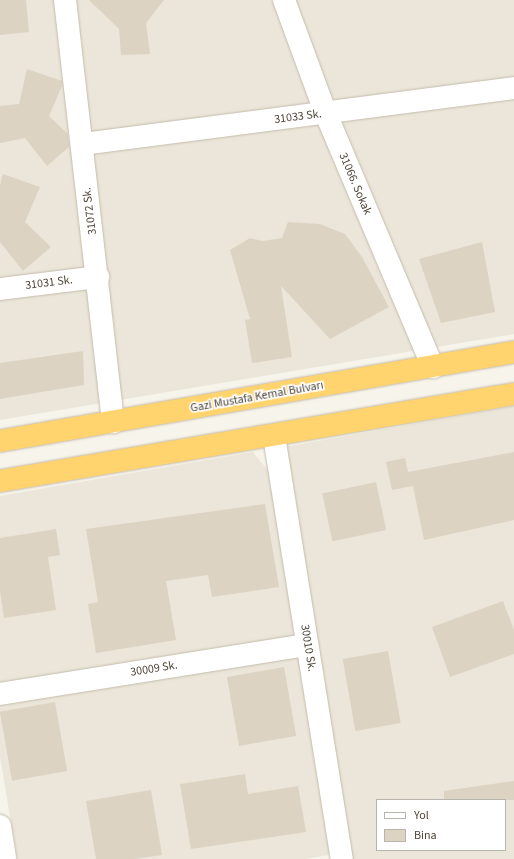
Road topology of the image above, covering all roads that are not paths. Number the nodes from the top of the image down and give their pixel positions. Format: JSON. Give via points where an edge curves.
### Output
{"nodes":[{"id":1,"x":65,"y":0,"type":"edge"},
{"id":2,"x":284,"y":0,"type":"edge"},
{"id":3,"x":514,"y":88,"type":"edge"},
{"id":4,"x":326,"y":114,"type":"junction"},
{"id":5,"x":82,"y":144,"type":"junction"},
{"id":6,"x":98,"y":277,"type":"junction"},
{"id":7,"x":0,"y":289,"type":"edge"},
{"id":8,"x":514,"y":352,"type":"edge"},
{"id":9,"x":432,"y":367,"type":"junction"},
{"id":10,"x":514,"y":394,"type":"edge"},
{"id":11,"x":113,"y":422,"type":"junction"},
{"id":12,"x":274,"y":436,"type":"junction"},
{"id":13,"x":0,"y":441,"type":"edge"},
{"id":14,"x":0,"y":481,"type":"edge"},
{"id":15,"x":307,"y":644,"type":"junction"},
{"id":16,"x":0,"y":694,"type":"edge"},
{"id":17,"x":0,"y":826,"type":"edge"},
{"id":18,"x":5,"y":859,"type":"edge"},
{"id":19,"x":342,"y":859,"type":"edge"}],
"edges":[{"from":1,"to":5,"type":"street","name":"31072 Sk."},
{"from":2,"to":4,"type":"street","name":"31066. Sokak"},
{"from":3,"to":4,"type":"street","name":"31033 Sk."},
{"from":4,"to":5,"type":"street","name":"31033 Sk."},
{"from":4,"to":9,"type":"street","name":"31066. Sokak"},
{"from":5,"to":6,"type":"street","name":"31072 Sk."},
{"from":6,"to":7,"type":"street","name":"31031 Sk."},
{"from":6,"to":11,"type":"street","name":"31072 Sk."},
{"from":8,"to":9,"type":"highway","name":"Gazi Mustafa Kemal Bulvarı"},
{"from":9,"to":11,"type":"highway","name":"Gazi Mustafa Kemal Bulvarı"},
{"from":10,"to":12,"type":"highway"},
{"from":11,"to":13,"type":"highway","name":"Gazi Mustafa Kemal Bulvarı"},
{"from":12,"to":14,"type":"highway"},
{"from":12,"to":15,"type":"street","name":"30010 Sk."},
{"from":15,"to":16,"type":"street","name":"30009 Sk."},
{"from":15,"to":19,"type":"street","name":"30010 Sk."},
{"from":17,"to":18,"type":"street"}]}
